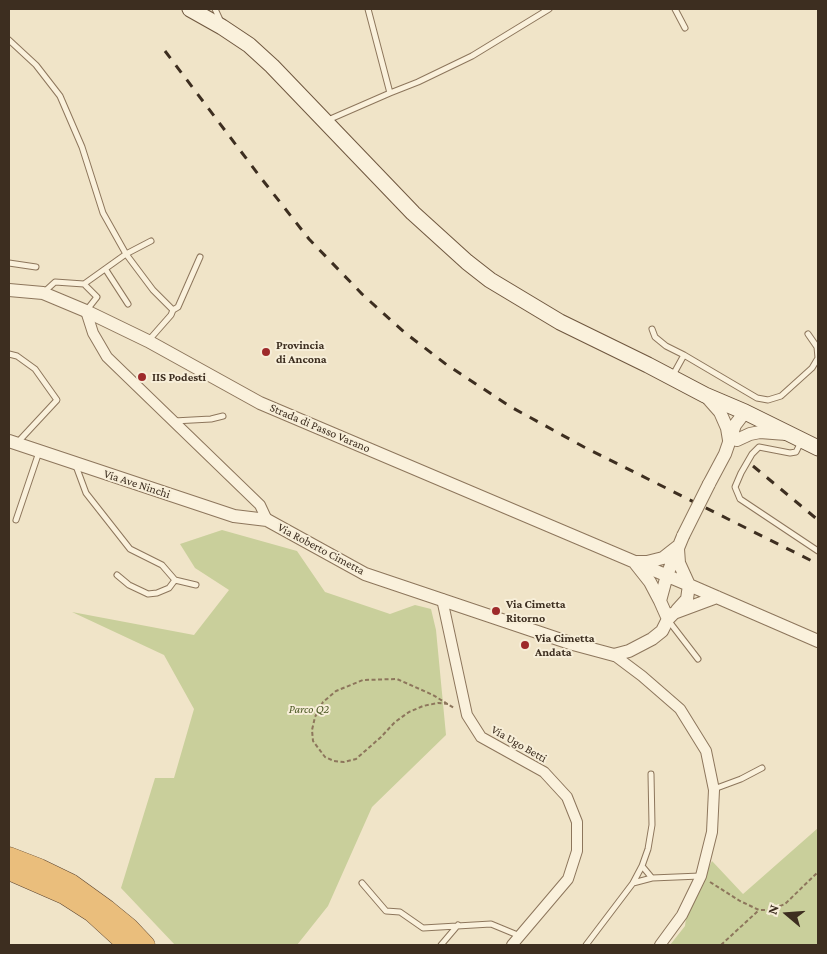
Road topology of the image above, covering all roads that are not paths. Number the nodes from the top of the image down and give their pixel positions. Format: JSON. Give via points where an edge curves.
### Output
{"nodes":[{"id":1,"x":190,"y":9,"type":"edge"},
{"id":2,"x":215,"y":9,"type":"edge"},
{"id":3,"x":368,"y":9,"type":"edge"},
{"id":4,"x":549,"y":9,"type":"edge"},
{"id":5,"x":675,"y":9,"type":"edge"},
{"id":6,"x":222,"y":27,"type":"junction"},
{"id":7,"x":685,"y":28,"type":"dead end"},
{"id":8,"x":9,"y":40,"type":"edge"},
{"id":9,"x":390,"y":93,"type":"junction"},
{"id":10,"x":325,"y":121,"type":"junction"},
{"id":11,"x":151,"y":241,"type":"dead end"},
{"id":12,"x":126,"y":254,"type":"junction"},
{"id":13,"x":200,"y":256,"type":"dead end"},
{"id":14,"x":9,"y":263,"type":"edge"},
{"id":15,"x":36,"y":267,"type":"dead end"},
{"id":16,"x":106,"y":270,"type":"junction"},
{"id":17,"x":84,"y":284,"type":"junction"},
{"id":18,"x":9,"y":290,"type":"edge"},
{"id":19,"x":43,"y":294,"type":"junction"},
{"id":20,"x":128,"y":304,"type":"dead end"},
{"id":21,"x":173,"y":310,"type":"junction"},
{"id":22,"x":86,"y":311,"type":"junction"},
{"id":23,"x":652,"y":329,"type":"dead end"},
{"id":24,"x":808,"y":334,"type":"dead end"},
{"id":25,"x":148,"y":341,"type":"junction"},
{"id":26,"x":9,"y":354,"type":"edge"},
{"id":27,"x":684,"y":355,"type":"junction"},
{"id":28,"x":815,"y":368,"type":"edge"},
{"id":29,"x":672,"y":378,"type":"junction"},
{"id":30,"x":705,"y":395,"type":"junction"},
{"id":31,"x":745,"y":412,"type":"junction"},
{"id":32,"x":223,"y":416,"type":"dead end"},
{"id":33,"x":174,"y":421,"type":"junction"},
{"id":34,"x":796,"y":438,"type":"junction"},
{"id":35,"x":13,"y":442,"type":"edge"},
{"id":36,"x":730,"y":446,"type":"junction"},
{"id":37,"x":818,"y":448,"type":"edge"},
{"id":38,"x":40,"y":451,"type":"junction"},
{"id":39,"x":75,"y":463,"type":"junction"},
{"id":40,"x":16,"y":520,"type":"dead end"},
{"id":41,"x":267,"y":520,"type":"junction"},
{"id":42,"x":680,"y":541,"type":"junction"},
{"id":43,"x":818,"y":551,"type":"edge"},
{"id":44,"x":635,"y":563,"type":"junction"},
{"id":45,"x":117,"y":575,"type":"dead end"},
{"id":46,"x":667,"y":575,"type":"junction"},
{"id":47,"x":175,"y":580,"type":"junction"},
{"id":48,"x":689,"y":584,"type":"junction"},
{"id":49,"x":196,"y":585,"type":"dead end"},
{"id":50,"x":717,"y":597,"type":"junction"},
{"id":51,"x":442,"y":599,"type":"junction"},
{"id":52,"x":660,"y":601,"type":"junction"},
{"id":53,"x":671,"y":616,"type":"junction"},
{"id":54,"x":818,"y":641,"type":"edge"},
{"id":55,"x":614,"y":656,"type":"junction"},
{"id":56,"x":698,"y":659,"type":"dead end"},
{"id":57,"x":762,"y":768,"type":"dead end"},
{"id":58,"x":650,"y":774,"type":"dead end"},
{"id":59,"x":714,"y":790,"type":"junction"},
{"id":60,"x":9,"y":856,"type":"edge"},
{"id":61,"x":642,"y":866,"type":"junction"},
{"id":62,"x":9,"y":871,"type":"edge"},
{"id":63,"x":701,"y":876,"type":"junction"},
{"id":64,"x":652,"y":878,"type":"junction"},
{"id":65,"x":362,"y":883,"type":"dead end"},
{"id":66,"x":633,"y":883,"type":"junction"},
{"id":67,"x":458,"y":925,"type":"junction"},
{"id":68,"x":520,"y":936,"type":"junction"},
{"id":69,"x":127,"y":945,"type":"edge"},
{"id":70,"x":146,"y":945,"type":"edge"},
{"id":71,"x":441,"y":945,"type":"edge"},
{"id":72,"x":512,"y":945,"type":"edge"},
{"id":73,"x":586,"y":945,"type":"edge"},
{"id":74,"x":660,"y":945,"type":"edge"}],
"edges":[{"from":1,"to":6,"type":"main road"},
{"from":2,"to":6,"type":"lane"},
{"from":3,"to":9,"type":"lane"},
{"from":4,"to":9,"type":"lane","via":[[472,56]]},
{"from":5,"to":7,"type":"lane"},
{"from":6,"to":10,"type":"main road","via":[[249,45]]},
{"from":8,"to":12,"type":"lane","via":[[36,65],[60,96],[82,147],[103,213]]},
{"from":9,"to":10,"type":"lane"},
{"from":10,"to":29,"type":"main road","via":[[413,213],[490,280],[560,322]]},
{"from":11,"to":12,"type":"lane"},
{"from":12,"to":16,"type":"lane"},
{"from":12,"to":21,"type":"lane"},
{"from":13,"to":21,"type":"lane","via":[[178,306]]},
{"from":14,"to":15,"type":"lane"},
{"from":16,"to":17,"type":"lane"},
{"from":16,"to":20,"type":"lane"},
{"from":17,"to":19,"type":"lane","via":[[54,282]]},
{"from":17,"to":22,"type":"lane","via":[[97,297]]},
{"from":18,"to":19,"type":"street","name":"Strada di Passo Varano"},
{"from":19,"to":22,"type":"street","name":"Strada di Passo Varano"},
{"from":21,"to":25,"type":"lane"},
{"from":22,"to":25,"type":"street","name":"Strada di Passo Varano"},
{"from":22,"to":33,"type":"street","name":"Via Roberto Cimetta","via":[[93,333],[107,357]]},
{"from":23,"to":27,"type":"lane","via":[[655,337],[666,346]]},
{"from":24,"to":28,"type":"lane","via":[[817,347]]},
{"from":25,"to":44,"type":"street","name":"Strada di Passo Varano","via":[[260,403]]},
{"from":26,"to":35,"type":"lane","via":[[35,369],[57,400]]},
{"from":27,"to":28,"type":"lane","via":[[757,398],[768,400],[781,396]]},
{"from":27,"to":29,"type":"lane"},
{"from":29,"to":30,"type":"main road"},
{"from":30,"to":31,"type":"main road"},
{"from":30,"to":36,"type":"street","via":[[720,412]]},
{"from":31,"to":34,"type":"main road"},
{"from":31,"to":36,"type":"street","via":[[743,427]]},
{"from":32,"to":33,"type":"lane"},
{"from":33,"to":41,"type":"street","name":"Via Roberto Cimetta","via":[[260,506]]},
{"from":34,"to":36,"type":"street","via":[[760,432]]},
{"from":34,"to":37,"type":"main road"},
{"from":34,"to":43,"type":"lane","via":[[796,452],[759,447],[741,473],[736,488],[740,499]]},
{"from":35,"to":38,"type":"street","name":"Via Ave Ninchi"},
{"from":36,"to":42,"type":"street","bridge":true},
{"from":38,"to":39,"type":"street","name":"Via Ave Ninchi"},
{"from":38,"to":40,"type":"lane"},
{"from":39,"to":41,"type":"street","name":"Via Ave Ninchi","via":[[234,516]]},
{"from":39,"to":47,"type":"lane","via":[[86,493],[130,550],[162,565]]},
{"from":41,"to":51,"type":"street","name":"Via Roberto Cimetta","via":[[365,574]]},
{"from":42,"to":44,"type":"street","via":[[662,558]]},
{"from":42,"to":46,"type":"street"},
{"from":42,"to":48,"type":"street","via":[[679,563]]},
{"from":44,"to":46,"type":"street","name":"Strada di Passo Varano"},
{"from":44,"to":52,"type":"street","name":"Strada di Passo Varano"},
{"from":45,"to":47,"type":"lane","via":[[128,585],[148,594],[169,588]]},
{"from":46,"to":48,"type":"street","name":"Strada di Passo Varano"},
{"from":46,"to":52,"type":"street"},
{"from":47,"to":49,"type":"lane"},
{"from":48,"to":50,"type":"street","name":"Strada di Passo Varano"},
{"from":48,"to":53,"type":"street","via":[[687,599]]},
{"from":50,"to":53,"type":"street"},
{"from":50,"to":54,"type":"street","name":"Strada di Passo Varano"},
{"from":51,"to":55,"type":"street","name":"Via Roberto Cimetta"},
{"from":51,"to":68,"type":"street","name":"Via Ugo Betti","via":[[467,716],[481,737],[544,772],[567,798],[577,822],[577,851],[568,879]]},
{"from":52,"to":53,"type":"street","name":"Strada di Passo Varano"},
{"from":53,"to":55,"type":"street","via":[[662,631],[652,639]]},
{"from":53,"to":56,"type":"lane"},
{"from":55,"to":59,"type":"street","via":[[680,709],[706,751]]},
{"from":57,"to":59,"type":"lane"},
{"from":58,"to":61,"type":"lane","via":[[652,825]]},
{"from":59,"to":63,"type":"street","via":[[712,832]]},
{"from":60,"to":70,"type":"highway","via":[[71,882],[129,927]]},
{"from":61,"to":64,"type":"lane"},
{"from":61,"to":66,"type":"lane"},
{"from":62,"to":69,"type":"highway","via":[[64,895],[92,913]]},
{"from":63,"to":64,"type":"lane"},
{"from":63,"to":74,"type":"street","via":[[682,915]]},
{"from":64,"to":66,"type":"lane"},
{"from":65,"to":67,"type":"lane","via":[[386,911],[400,912],[423,928]]},
{"from":66,"to":73,"type":"lane"},
{"from":67,"to":68,"type":"lane","via":[[491,924]]},
{"from":67,"to":71,"type":"lane"},
{"from":68,"to":72,"type":"street","name":"Via Ugo Betti"}]}
